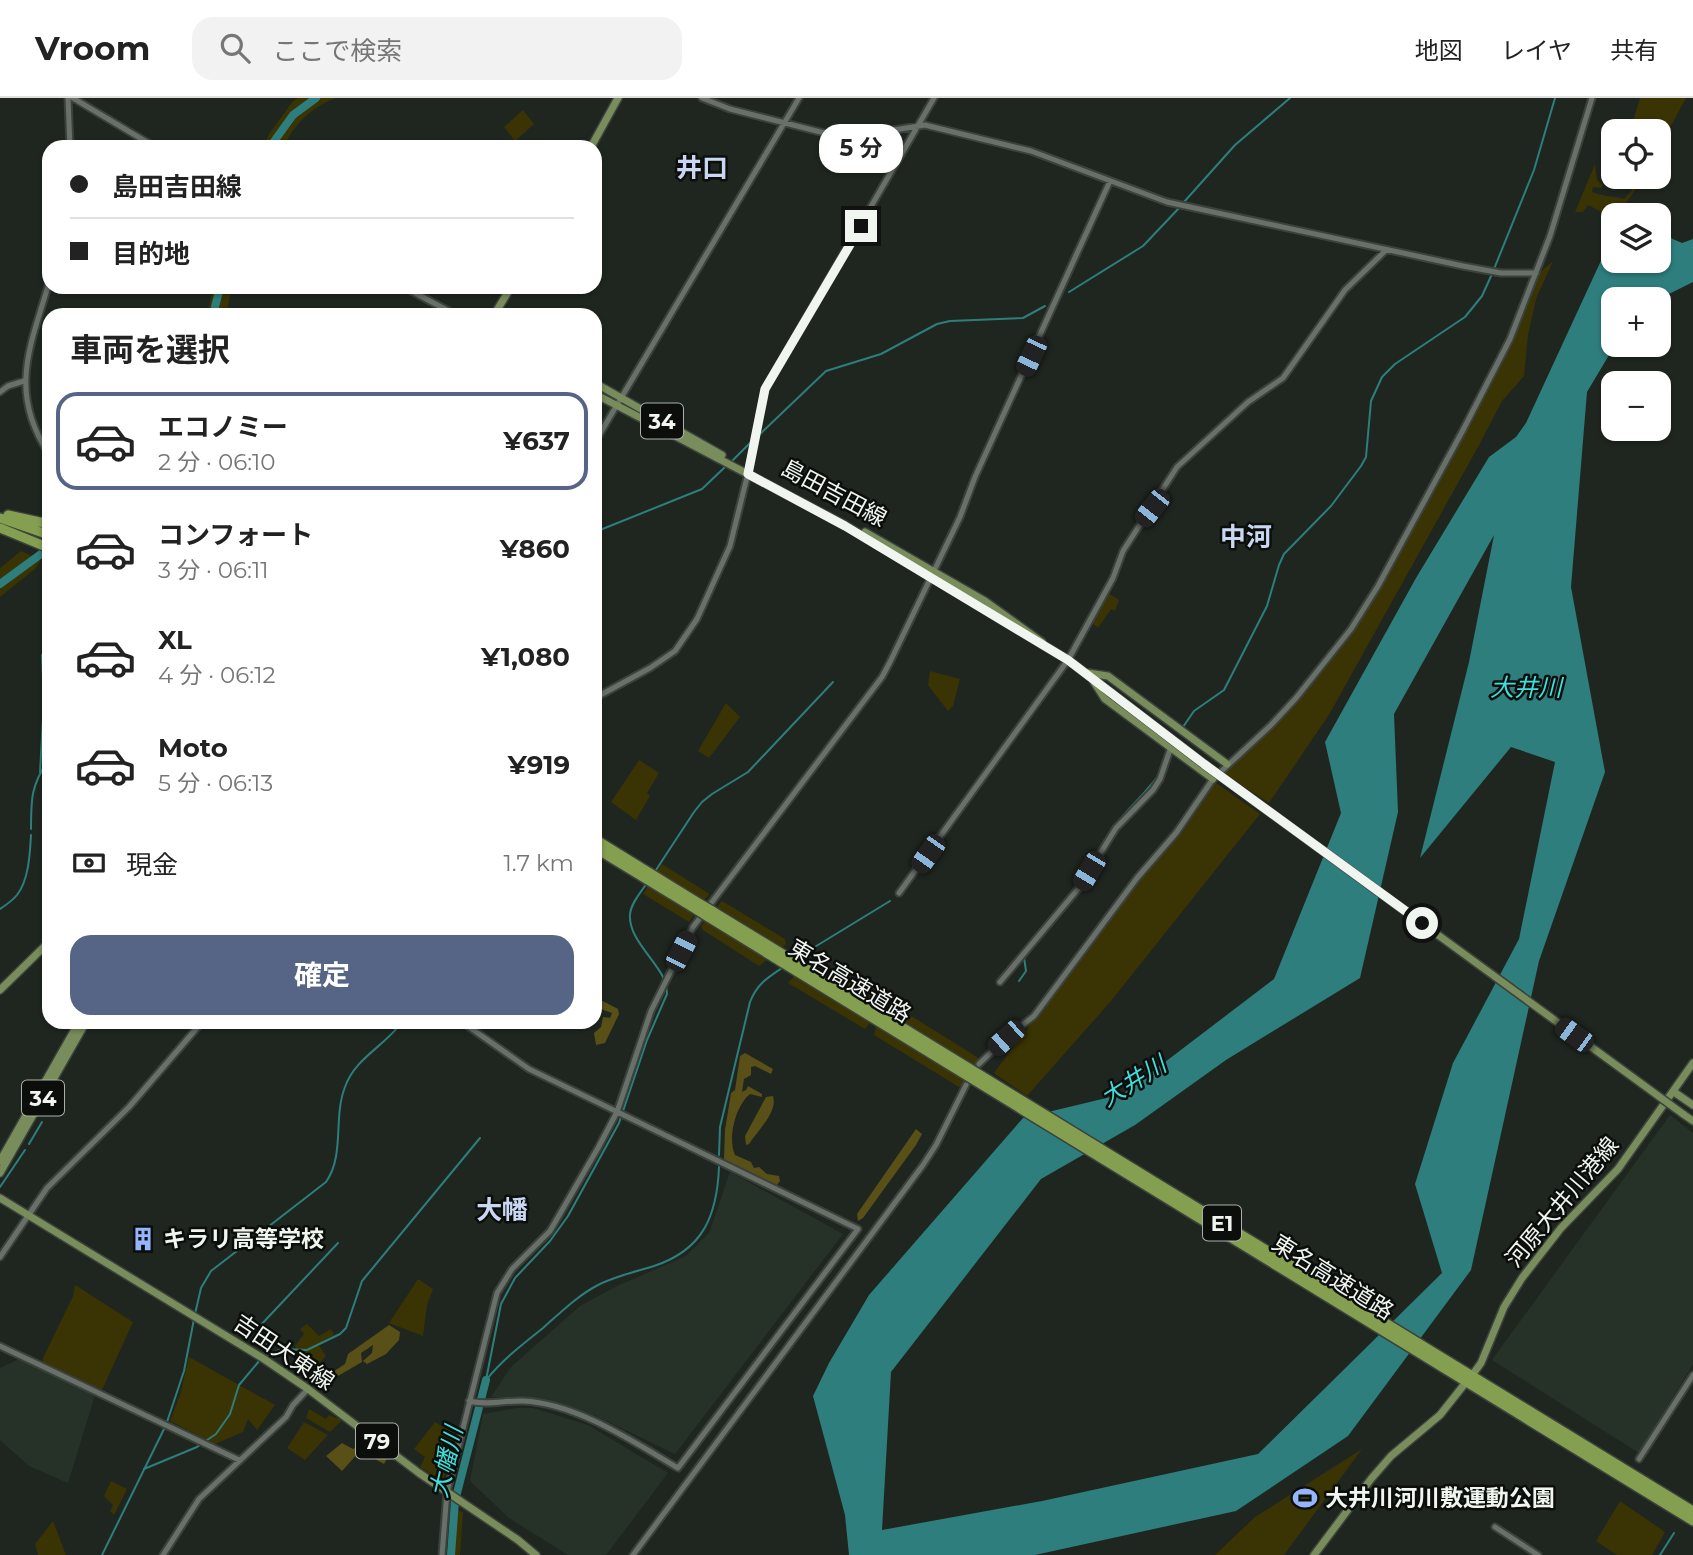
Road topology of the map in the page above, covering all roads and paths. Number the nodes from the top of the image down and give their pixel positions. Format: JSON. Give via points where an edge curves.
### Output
{"nodes":[{"id":1,"x":71,"y":98,"type":"edge"},
{"id":2,"x":618,"y":98,"type":"edge"},
{"id":3,"x":702,"y":98,"type":"edge"},
{"id":4,"x":799,"y":98,"type":"edge"},
{"id":5,"x":934,"y":98,"type":"edge"},
{"id":6,"x":1592,"y":98,"type":"edge"},
{"id":7,"x":784,"y":123,"type":"junction"},
{"id":8,"x":919,"y":125,"type":"junction"},
{"id":9,"x":70,"y":140,"type":"edge"},
{"id":10,"x":143,"y":140,"type":"edge"},
{"id":11,"x":596,"y":140,"type":"edge"},
{"id":12,"x":1110,"y":181,"type":"junction"},
{"id":13,"x":1386,"y":250,"type":"junction"},
{"id":14,"x":1536,"y":274,"type":"junction"},
{"id":15,"x":46,"y":294,"type":"edge"},
{"id":16,"x":417,"y":294,"type":"edge"},
{"id":17,"x":443,"y":308,"type":"edge"},
{"id":18,"x":24,"y":381,"type":"junction"},
{"id":19,"x":602,"y":387,"type":"edge"},
{"id":20,"x":0,"y":392,"type":"edge"},
{"id":21,"x":622,"y":397,"type":"junction"},
{"id":22,"x":602,"y":398,"type":"edge"},
{"id":23,"x":617,"y":405,"type":"junction"},
{"id":24,"x":602,"y":430,"type":"edge"},
{"id":25,"x":42,"y":441,"type":"edge"},
{"id":26,"x":731,"y":462,"type":"junction"},
{"id":27,"x":749,"y":471,"type":"junction"},
{"id":28,"x":0,"y":515,"type":"edge"},
{"id":29,"x":0,"y":527,"type":"edge"},
{"id":30,"x":42,"y":532,"type":"edge"},
{"id":31,"x":933,"y":573,"type":"junction"},
{"id":32,"x":1068,"y":660,"type":"junction"},
{"id":33,"x":1087,"y":673,"type":"junction"},
{"id":34,"x":602,"y":694,"type":"edge"},
{"id":35,"x":1179,"y":728,"type":"junction"},
{"id":36,"x":1168,"y":745,"type":"junction"},
{"id":37,"x":1227,"y":764,"type":"junction"},
{"id":38,"x":1213,"y":779,"type":"junction"},
{"id":39,"x":602,"y":844,"type":"edge"},
{"id":40,"x":602,"y":852,"type":"edge"},
{"id":41,"x":637,"y":869,"type":"junction"},
{"id":42,"x":899,"y":893,"type":"dead end"},
{"id":43,"x":42,"y":949,"type":"edge"},
{"id":44,"x":1000,"y":982,"type":"dead end"},
{"id":45,"x":0,"y":990,"type":"edge"},
{"id":46,"x":75,"y":1029,"type":"edge"},
{"id":47,"x":82,"y":1029,"type":"edge"},
{"id":48,"x":196,"y":1029,"type":"edge"},
{"id":49,"x":472,"y":1029,"type":"edge"},
{"id":50,"x":1693,"y":1063,"type":"edge"},
{"id":51,"x":979,"y":1064,"type":"dead end"},
{"id":52,"x":966,"y":1085,"type":"dead end"},
{"id":53,"x":1674,"y":1091,"type":"junction"},
{"id":54,"x":1693,"y":1105,"type":"edge"},
{"id":55,"x":617,"y":1112,"type":"junction"},
{"id":56,"x":1693,"y":1121,"type":"edge"},
{"id":57,"x":0,"y":1161,"type":"edge"},
{"id":58,"x":0,"y":1173,"type":"edge"},
{"id":59,"x":0,"y":1198,"type":"edge"},
{"id":60,"x":28,"y":1214,"type":"junction"},
{"id":61,"x":0,"y":1257,"type":"edge"},
{"id":62,"x":0,"y":1346,"type":"edge"},
{"id":63,"x":1448,"y":1366,"type":"junction"},
{"id":64,"x":1473,"y":1374,"type":"dead end"},
{"id":65,"x":1693,"y":1375,"type":"edge"},
{"id":66,"x":1463,"y":1386,"type":"dead end"},
{"id":67,"x":308,"y":1389,"type":"junction"},
{"id":68,"x":472,"y":1402,"type":"junction"},
{"id":69,"x":1639,"y":1459,"type":"dead end"},
{"id":70,"x":239,"y":1460,"type":"junction"},
{"id":71,"x":447,"y":1492,"type":"junction"},
{"id":72,"x":1693,"y":1511,"type":"edge"},
{"id":73,"x":1693,"y":1521,"type":"edge"},
{"id":74,"x":1495,"y":1527,"type":"dead end"},
{"id":75,"x":163,"y":1555,"type":"edge"},
{"id":76,"x":442,"y":1555,"type":"edge"},
{"id":77,"x":536,"y":1555,"type":"edge"},
{"id":78,"x":633,"y":1555,"type":"edge"},
{"id":79,"x":1314,"y":1555,"type":"edge"},
{"id":80,"x":1538,"y":1555,"type":"edge"}],
"edges":[{"from":1,"to":9,"type":"street"},
{"from":1,"to":10,"type":"street"},
{"from":2,"to":11,"type":"main road"},
{"from":3,"to":7,"type":"street"},
{"from":4,"to":7,"type":"street"},
{"from":5,"to":8,"type":"street"},
{"from":6,"to":14,"type":"street"},
{"from":7,"to":8,"type":"street","via":[[853,139]]},
{"from":7,"to":21,"type":"street"},
{"from":8,"to":12,"type":"street","via":[[1031,151]]},
{"from":8,"to":27,"type":"street","via":[[765,389]]},
{"from":12,"to":13,"type":"street","via":[[1180,206]]},
{"from":12,"to":31,"type":"street"},
{"from":13,"to":14,"type":"street","via":[[1493,271]]},
{"from":13,"to":32,"type":"street","via":[[1345,290],[1283,378],[1248,402],[1177,467],[1123,551],[1114,578]]},
{"from":14,"to":37,"type":"street","via":[[1493,374],[1365,608],[1296,698]]},
{"from":15,"to":18,"type":"street"},
{"from":16,"to":17,"type":"street"},
{"from":18,"to":20,"type":"street"},
{"from":18,"to":25,"type":"street","via":[[27,407]]},
{"from":19,"to":21,"type":"main road","name":"島田吉田線","number":"34"},
{"from":21,"to":23,"type":"street"},
{"from":21,"to":26,"type":"main road","name":"島田吉田線","number":"34"},
{"from":22,"to":23,"type":"main road","name":"島田吉田線","number":"34"},
{"from":23,"to":24,"type":"street"},
{"from":23,"to":26,"type":"main road","name":"島田吉田線","number":"34"},
{"from":26,"to":27,"type":"main road","name":"島田吉田線","number":"34"},
{"from":27,"to":31,"type":"main road","name":"島田吉田線","number":"34"},
{"from":27,"to":34,"type":"street","via":[[727,556],[688,632],[675,651]]},
{"from":28,"to":30,"type":"highway"},
{"from":29,"to":30,"type":"highway"},
{"from":31,"to":32,"type":"main road","name":"島田吉田線","number":"34","via":[[985,601]]},
{"from":31,"to":55,"type":"street","via":[[882,677],[693,927],[647,1022]]},
{"from":32,"to":33,"type":"main road","name":"島田吉田線","number":"34"},
{"from":32,"to":42,"type":"street"},
{"from":33,"to":35,"type":"main road","via":[[1108,676]]},
{"from":33,"to":36,"type":"main road","via":[[1105,699]]},
{"from":33,"to":56,"type":"main road","name":"島田吉田線","number":"34","bridge":true,"via":[[1204,764]]},
{"from":35,"to":36,"type":"main road"},
{"from":35,"to":37,"type":"main road"},
{"from":36,"to":38,"type":"main road"},
{"from":36,"to":44,"type":"street","via":[[1163,772],[1153,790],[1116,828],[1078,890]]},
{"from":37,"to":38,"type":"street"},
{"from":38,"to":51,"type":"street","via":[[1177,833],[1137,878],[1034,1016]]},
{"from":39,"to":41,"type":"highway","name":"東名高速道路","number":"E1"},
{"from":40,"to":41,"type":"highway","name":"東名高速道路","number":"E1"},
{"from":41,"to":63,"type":"highway","name":"東名高速道路","number":"E1","bridge":true},
{"from":43,"to":45,"type":"main road"},
{"from":46,"to":57,"type":"main road","number":"34"},
{"from":47,"to":58,"type":"main road","number":"34"},
{"from":48,"to":60,"type":"street"},
{"from":49,"to":55,"type":"street","via":[[529,1069]]},
{"from":50,"to":53,"type":"main road","name":"河原大井川港線"},
{"from":52,"to":78,"type":"street","via":[[923,1164]]},
{"from":53,"to":54,"type":"main road"},
{"from":53,"to":64,"type":"main road","name":"河原大井川港線","via":[[1618,1169],[1561,1228],[1522,1278]]},
{"from":55,"to":68,"type":"street","via":[[562,1213],[497,1293]]},
{"from":55,"to":68,"type":"street","via":[[858,1229],[678,1468],[586,1417],[523,1401]]},
{"from":59,"to":60,"type":"main road","name":"吉田大東線","number":"79"},
{"from":60,"to":61,"type":"street"},
{"from":60,"to":67,"type":"main road","name":"吉田大東線","number":"79"},
{"from":62,"to":70,"type":"street"},
{"from":63,"to":72,"type":"highway","name":"東名高速道路","number":"E1"},
{"from":63,"to":73,"type":"highway","name":"東名高速道路","number":"E1"},
{"from":65,"to":69,"type":"street"},
{"from":66,"to":79,"type":"main road","via":[[1440,1415],[1369,1480]]},
{"from":67,"to":70,"type":"street","via":[[286,1417]]},
{"from":67,"to":71,"type":"main road","name":"吉田大東線","number":"79"},
{"from":68,"to":71,"type":"street"},
{"from":70,"to":75,"type":"street","via":[[199,1499]]},
{"from":71,"to":76,"type":"street"},
{"from":71,"to":77,"type":"main road","name":"吉田大東線","number":"79"},
{"from":74,"to":80,"type":"street"}]}
